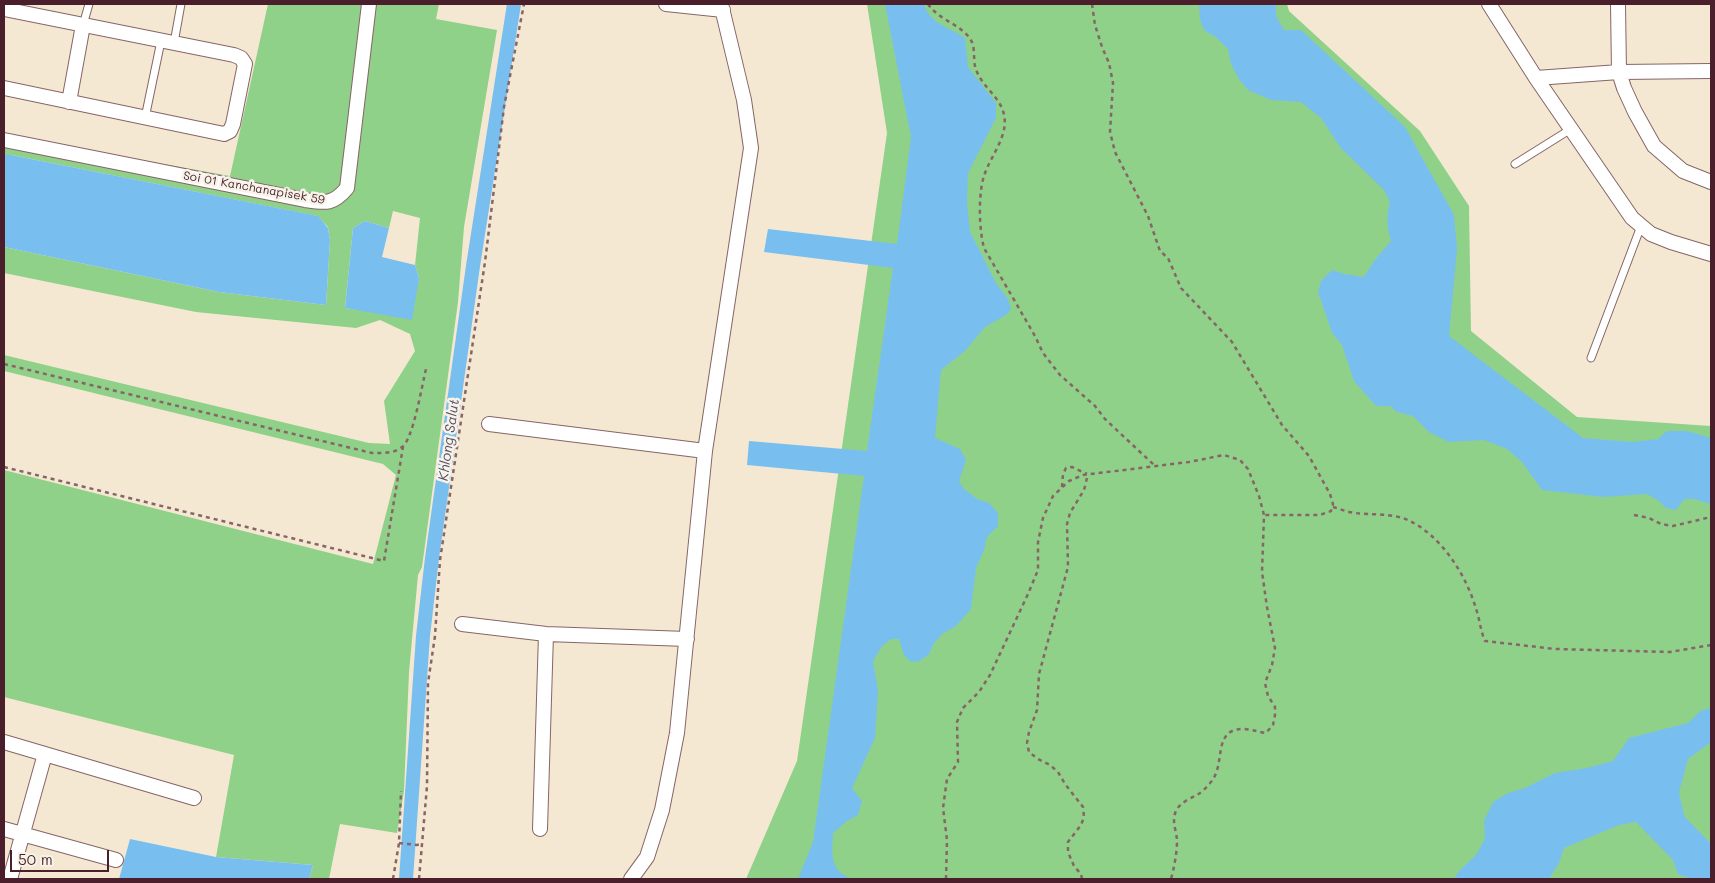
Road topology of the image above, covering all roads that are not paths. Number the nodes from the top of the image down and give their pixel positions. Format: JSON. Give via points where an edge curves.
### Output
{"nodes":[{"id":1,"x":89,"y":4,"type":"edge"},
{"id":2,"x":182,"y":4,"type":"edge"},
{"id":3,"x":369,"y":4,"type":"edge"},
{"id":4,"x":666,"y":4,"type":"edge"},
{"id":5,"x":1488,"y":4,"type":"edge"},
{"id":6,"x":1618,"y":4,"type":"edge"},
{"id":7,"x":722,"y":7,"type":"edge"},
{"id":8,"x":4,"y":9,"type":"edge"},
{"id":9,"x":83,"y":25,"type":"junction"},
{"id":10,"x":167,"y":42,"type":"junction"},
{"id":11,"x":1711,"y":71,"type":"edge"},
{"id":12,"x":1619,"y":72,"type":"junction"},
{"id":13,"x":1536,"y":78,"type":"junction"},
{"id":14,"x":4,"y":88,"type":"edge"},
{"id":15,"x":68,"y":102,"type":"junction"},
{"id":16,"x":144,"y":118,"type":"junction"},
{"id":17,"x":1571,"y":129,"type":"junction"},
{"id":18,"x":4,"y":140,"type":"edge"},
{"id":19,"x":1515,"y":164,"type":"dead end"},
{"id":20,"x":1711,"y":182,"type":"edge"},
{"id":21,"x":1641,"y":226,"type":"junction"},
{"id":22,"x":1711,"y":254,"type":"edge"},
{"id":23,"x":1591,"y":358,"type":"dead end"},
{"id":24,"x":489,"y":424,"type":"dead end"},
{"id":25,"x":705,"y":451,"type":"junction"},
{"id":26,"x":462,"y":624,"type":"dead end"},
{"id":27,"x":546,"y":634,"type":"junction"},
{"id":28,"x":687,"y":639,"type":"junction"},
{"id":29,"x":4,"y":742,"type":"edge"},
{"id":30,"x":45,"y":754,"type":"junction"},
{"id":31,"x":194,"y":798,"type":"dead end"},
{"id":32,"x":4,"y":829,"type":"edge"},
{"id":33,"x":540,"y":829,"type":"dead end"},
{"id":34,"x":22,"y":833,"type":"junction"},
{"id":35,"x":116,"y":860,"type":"dead end"},
{"id":36,"x":10,"y":879,"type":"edge"},
{"id":37,"x":631,"y":879,"type":"edge"}],
"edges":[{"from":1,"to":9,"type":"lane"},
{"from":2,"to":10,"type":"lane"},
{"from":3,"to":18,"type":"street","name":"Soi 01 Kanchanapisek 59","via":[[346,188],[332,202],[305,200]]},
{"from":4,"to":7,"type":"street"},
{"from":5,"to":13,"type":"street"},
{"from":6,"to":12,"type":"street"},
{"from":7,"to":25,"type":"street","via":[[744,100],[750,148]]},
{"from":8,"to":9,"type":"street"},
{"from":9,"to":10,"type":"street"},
{"from":9,"to":15,"type":"street"},
{"from":10,"to":16,"type":"lane"},
{"from":10,"to":16,"type":"street","via":[[241,58],[245,64],[233,124],[224,134]]},
{"from":11,"to":12,"type":"street"},
{"from":12,"to":13,"type":"street"},
{"from":12,"to":20,"type":"street","via":[[1654,146],[1683,171]]},
{"from":13,"to":17,"type":"street"},
{"from":14,"to":15,"type":"street"},
{"from":15,"to":16,"type":"street"},
{"from":17,"to":19,"type":"lane"},
{"from":17,"to":21,"type":"street","via":[[1632,218]]},
{"from":21,"to":22,"type":"street","via":[[1671,242]]},
{"from":21,"to":23,"type":"lane"},
{"from":24,"to":25,"type":"street"},
{"from":25,"to":28,"type":"street"},
{"from":26,"to":27,"type":"street"},
{"from":27,"to":28,"type":"street"},
{"from":27,"to":33,"type":"street"},
{"from":28,"to":37,"type":"street","via":[[677,733],[662,810],[647,857]]},
{"from":29,"to":30,"type":"street"},
{"from":30,"to":31,"type":"street"},
{"from":30,"to":34,"type":"street"},
{"from":32,"to":34,"type":"street"},
{"from":34,"to":35,"type":"street"},
{"from":34,"to":36,"type":"street"}]}
